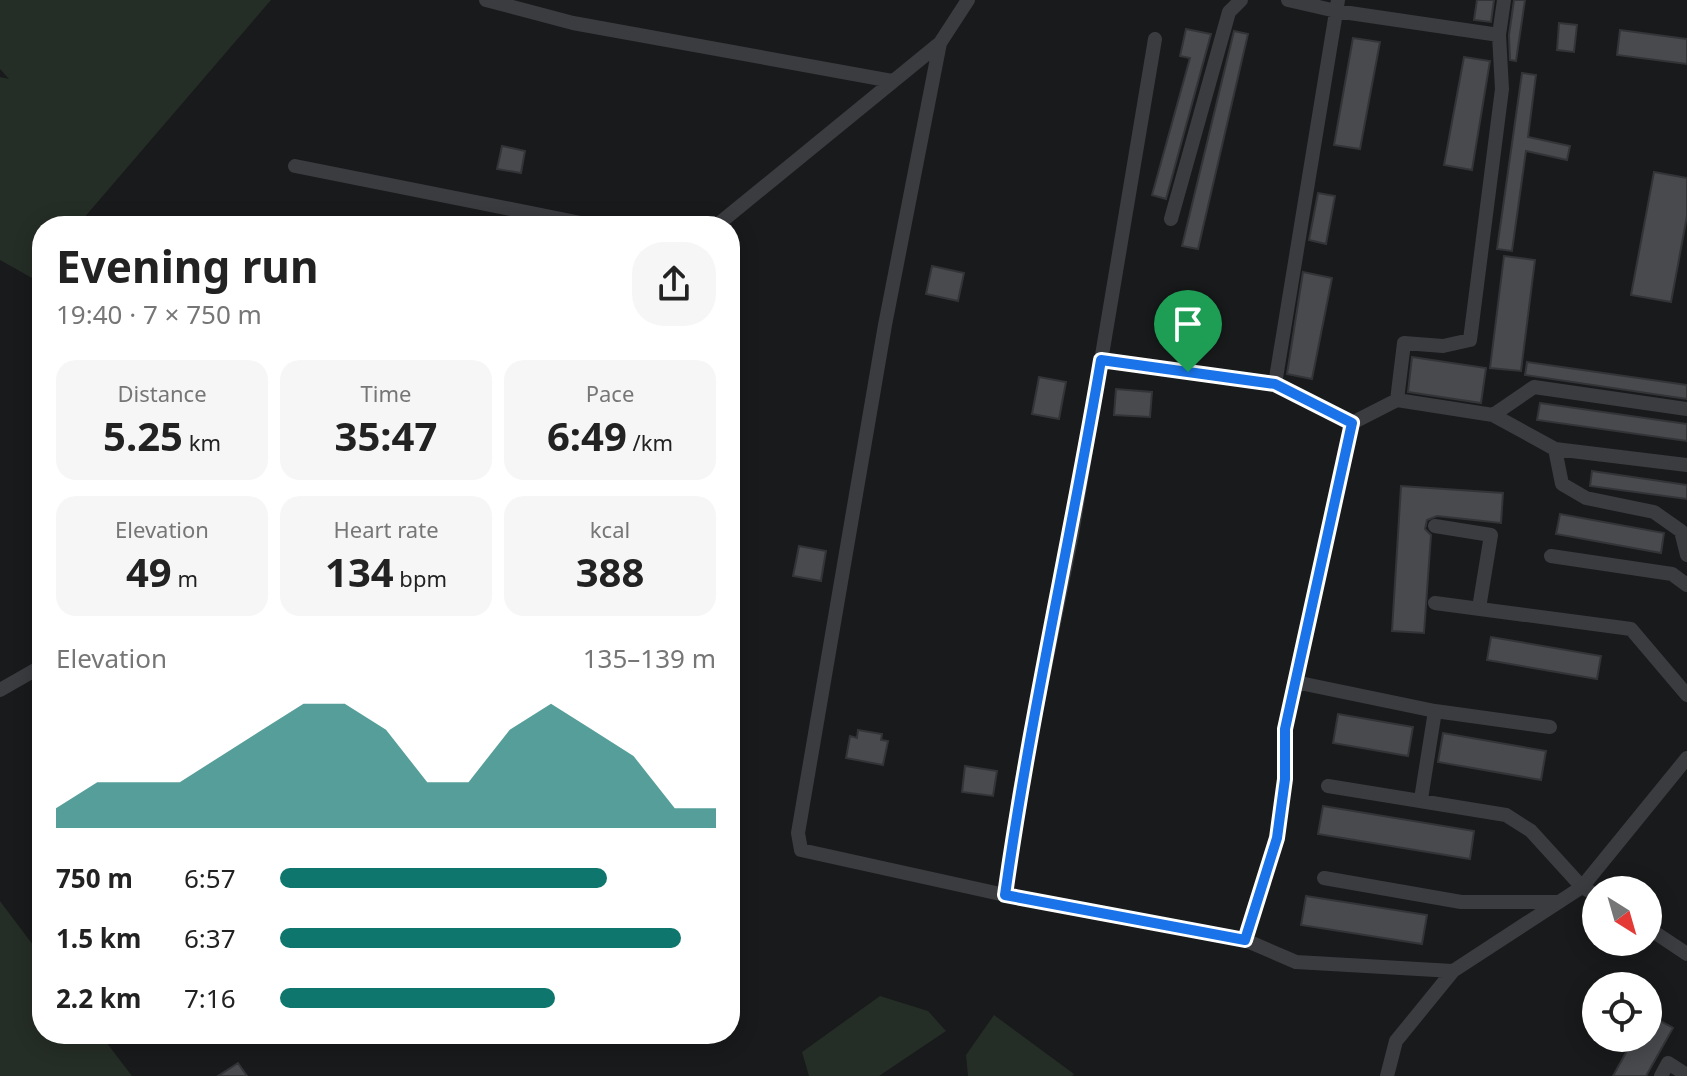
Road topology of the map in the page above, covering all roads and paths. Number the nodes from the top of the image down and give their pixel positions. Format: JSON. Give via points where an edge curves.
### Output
{"nodes":[{"id":1,"x":486,"y":0,"type":"edge"},
{"id":2,"x":968,"y":0,"type":"edge"},
{"id":3,"x":1241,"y":0,"type":"edge"},
{"id":4,"x":1288,"y":0,"type":"edge"},
{"id":5,"x":1504,"y":0,"type":"edge"},
{"id":6,"x":1337,"y":6,"type":"edge"},
{"id":7,"x":1499,"y":35,"type":"junction"},
{"id":8,"x":1155,"y":39,"type":"dead end"},
{"id":9,"x":940,"y":43,"type":"junction"},
{"id":10,"x":892,"y":81,"type":"junction"},
{"id":11,"x":295,"y":166,"type":"dead end"},
{"id":12,"x":546,"y":216,"type":"edge"},
{"id":13,"x":728,"y":216,"type":"edge"},
{"id":14,"x":1171,"y":219,"type":"dead end"},
{"id":15,"x":1101,"y":360,"type":"junction"},
{"id":16,"x":1275,"y":384,"type":"junction"},
{"id":17,"x":1397,"y":400,"type":"junction"},
{"id":18,"x":1687,"y":409,"type":"edge"},
{"id":19,"x":1493,"y":415,"type":"junction"},
{"id":20,"x":1352,"y":423,"type":"junction"},
{"id":21,"x":1555,"y":449,"type":"junction"},
{"id":22,"x":1687,"y":465,"type":"edge"},
{"id":23,"x":1435,"y":526,"type":"dead end"},
{"id":24,"x":1687,"y":555,"type":"edge"},
{"id":25,"x":1551,"y":556,"type":"dead end"},
{"id":26,"x":1687,"y":585,"type":"edge"},
{"id":27,"x":1435,"y":603,"type":"dead end"},
{"id":28,"x":1479,"y":608,"type":"junction"},
{"id":29,"x":32,"y":672,"type":"edge"},
{"id":30,"x":1295,"y":682,"type":"junction"},
{"id":31,"x":0,"y":690,"type":"edge"},
{"id":32,"x":1687,"y":695,"type":"edge"},
{"id":33,"x":1435,"y":711,"type":"junction"},
{"id":34,"x":1550,"y":727,"type":"dead end"},
{"id":35,"x":1687,"y":758,"type":"edge"},
{"id":36,"x":1328,"y":786,"type":"dead end"},
{"id":37,"x":1421,"y":799,"type":"junction"},
{"id":38,"x":1591,"y":876,"type":"edge"},
{"id":39,"x":1324,"y":878,"type":"dead end"},
{"id":40,"x":1582,"y":887,"type":"joint"},
{"id":41,"x":1005,"y":895,"type":"junction"},
{"id":42,"x":1558,"y":902,"type":"junction"},
{"id":43,"x":1662,"y":937,"type":"edge"},
{"id":44,"x":1245,"y":940,"type":"junction"},
{"id":45,"x":1687,"y":954,"type":"edge"},
{"id":46,"x":1453,"y":971,"type":"junction"},
{"id":47,"x":1687,"y":1075,"type":"edge"},
{"id":48,"x":1387,"y":1076,"type":"edge"},
{"id":49,"x":1661,"y":1076,"type":"edge"}],
"edges":[{"from":1,"to":10,"type":"street","via":[[573,23]]},
{"from":2,"to":9,"type":"street"},
{"from":3,"to":14,"type":"street","via":[[1229,12]]},
{"from":4,"to":6,"type":"street"},
{"from":5,"to":7,"type":"street"},
{"from":6,"to":7,"type":"street"},
{"from":6,"to":16,"type":"street"},
{"from":7,"to":17,"type":"street","via":[[1502,89],[1470,340],[1443,346],[1404,343]]},
{"from":8,"to":15,"type":"street"},
{"from":9,"to":10,"type":"street"},
{"from":9,"to":41,"type":"street","via":[[885,325],[798,833],[801,850],[813,854]]},
{"from":10,"to":13,"type":"street"},
{"from":11,"to":12,"type":"street"},
{"from":15,"to":16,"type":"street"},
{"from":15,"to":41,"type":"street"},
{"from":16,"to":20,"type":"street"},
{"from":17,"to":19,"type":"street"},
{"from":17,"to":20,"type":"street"},
{"from":18,"to":19,"type":"street","via":[[1534,387]]},
{"from":19,"to":21,"type":"street"},
{"from":20,"to":30,"type":"street"},
{"from":21,"to":22,"type":"street"},
{"from":21,"to":24,"type":"street","via":[[1562,484],[1586,498],[1654,512],[1681,531]]},
{"from":23,"to":28,"type":"street","via":[[1491,535]]},
{"from":25,"to":26,"type":"street","via":[[1672,574]]},
{"from":27,"to":28,"type":"street"},
{"from":28,"to":32,"type":"street","via":[[1631,629]]},
{"from":29,"to":31,"type":"street"},
{"from":30,"to":33,"type":"street"},
{"from":30,"to":44,"type":"street","via":[[1285,729],[1277,838]]},
{"from":33,"to":34,"type":"street"},
{"from":33,"to":37,"type":"street"},
{"from":35,"to":38,"type":"street"},
{"from":36,"to":37,"type":"street"},
{"from":37,"to":40,"type":"street","via":[[1506,815],[1531,831]]},
{"from":39,"to":42,"type":"street","via":[[1461,902]]},
{"from":40,"to":42,"type":"street"},
{"from":41,"to":44,"type":"street"},
{"from":42,"to":46,"type":"street"},
{"from":43,"to":45,"type":"street"},
{"from":44,"to":46,"type":"street","via":[[1296,962]]},
{"from":46,"to":48,"type":"street","via":[[1396,1041]]},
{"from":47,"to":49,"type":"street","via":[[1668,1063]]}]}
